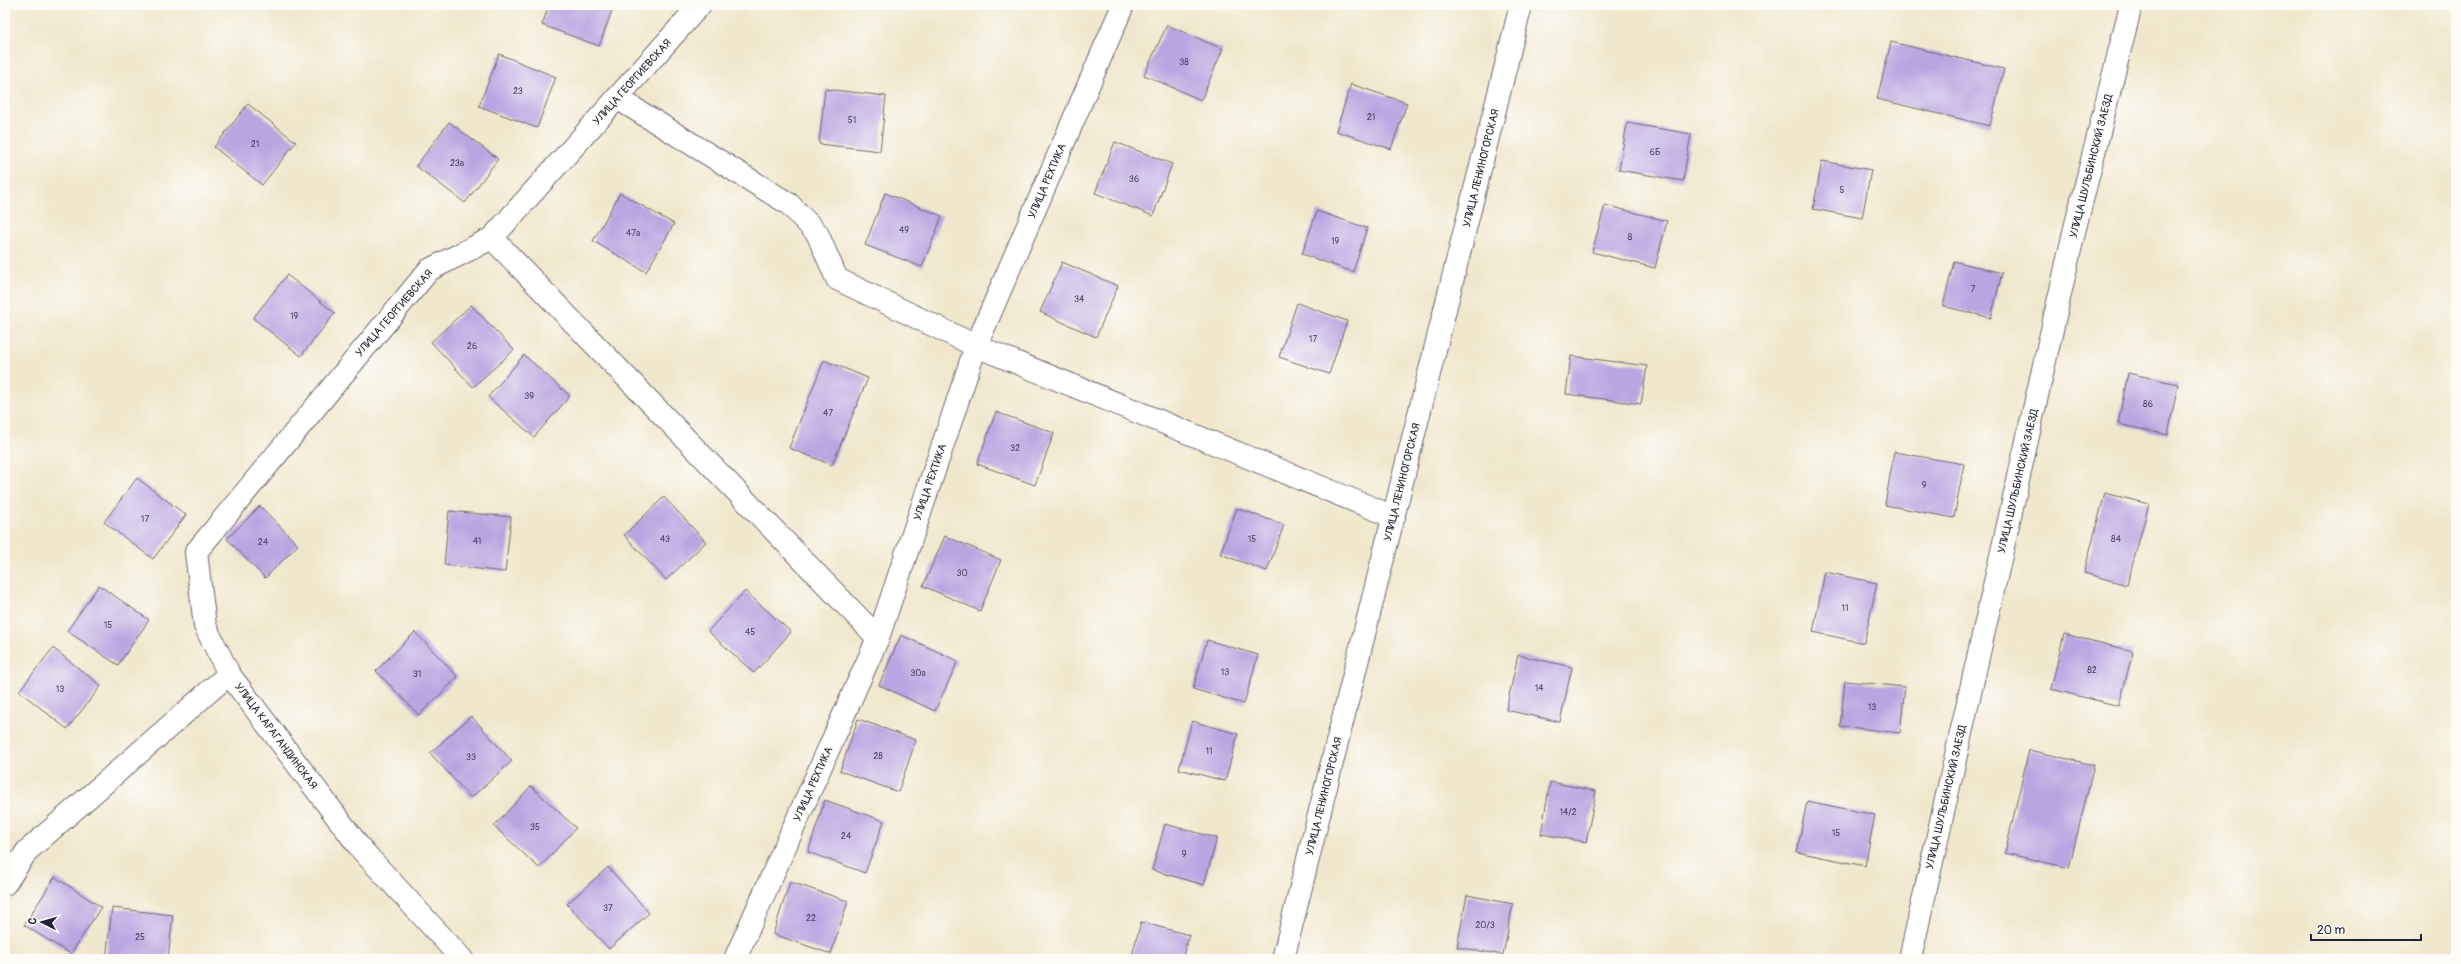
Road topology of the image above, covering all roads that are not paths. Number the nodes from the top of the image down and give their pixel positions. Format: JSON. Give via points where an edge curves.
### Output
{"nodes":[{"id":1,"x":700,"y":5,"type":"edge"},
{"id":2,"x":1123,"y":5,"type":"edge"},
{"id":3,"x":1521,"y":5,"type":"edge"},
{"id":4,"x":2131,"y":5,"type":"edge"},
{"id":5,"x":617,"y":98,"type":"junction"},
{"id":6,"x":492,"y":238,"type":"junction"},
{"id":7,"x":976,"y":346,"type":"junction"},
{"id":8,"x":1394,"y":517,"type":"junction"},
{"id":9,"x":878,"y":638,"type":"junction"},
{"id":10,"x":229,"y":674,"type":"junction"},
{"id":11,"x":5,"y":884,"type":"edge"},
{"id":12,"x":462,"y":959,"type":"edge"},
{"id":13,"x":735,"y":959,"type":"edge"},
{"id":14,"x":1284,"y":959,"type":"edge"},
{"id":15,"x":1910,"y":959,"type":"edge"}],
"edges":[{"from":1,"to":5,"type":"street","name":"УЛИЦА ГЕОРГИЕВСКАЯ"},
{"from":2,"to":7,"type":"street","name":"УЛИЦА РЕХТИКА"},
{"from":3,"to":8,"type":"street","name":"УЛИЦА ЛЕНИНОГОРСКАЯ"},
{"from":4,"to":15,"type":"street","name":"УЛИЦА ШУЛЬБИНСКИЙ ЗАЕЗД","via":[[2074,232]]},
{"from":5,"to":6,"type":"street","name":"УЛИЦА ГЕОРГИЕВСКАЯ"},
{"from":5,"to":7,"type":"street","via":[[789,204],[817,233],[837,279]]},
{"from":6,"to":9,"type":"street"},
{"from":6,"to":10,"type":"street","name":"УЛИЦА ГЕОРГИЕВСКАЯ","via":[[429,270],[196,552],[205,626]]},
{"from":7,"to":8,"type":"street"},
{"from":7,"to":9,"type":"street","name":"УЛИЦА РЕХТИКА"},
{"from":8,"to":14,"type":"street","name":"УЛИЦА ЛЕНИНОГОРСКАЯ"},
{"from":9,"to":13,"type":"street","name":"УЛИЦА РЕХТИКА"},
{"from":10,"to":11,"type":"street","name":"УЛИЦА КАРАГАНДИНСКАЯ","via":[[27,852]]},
{"from":10,"to":12,"type":"street","name":"УЛИЦА КАРАГАНДИНСКАЯ","via":[[361,848]]}]}
